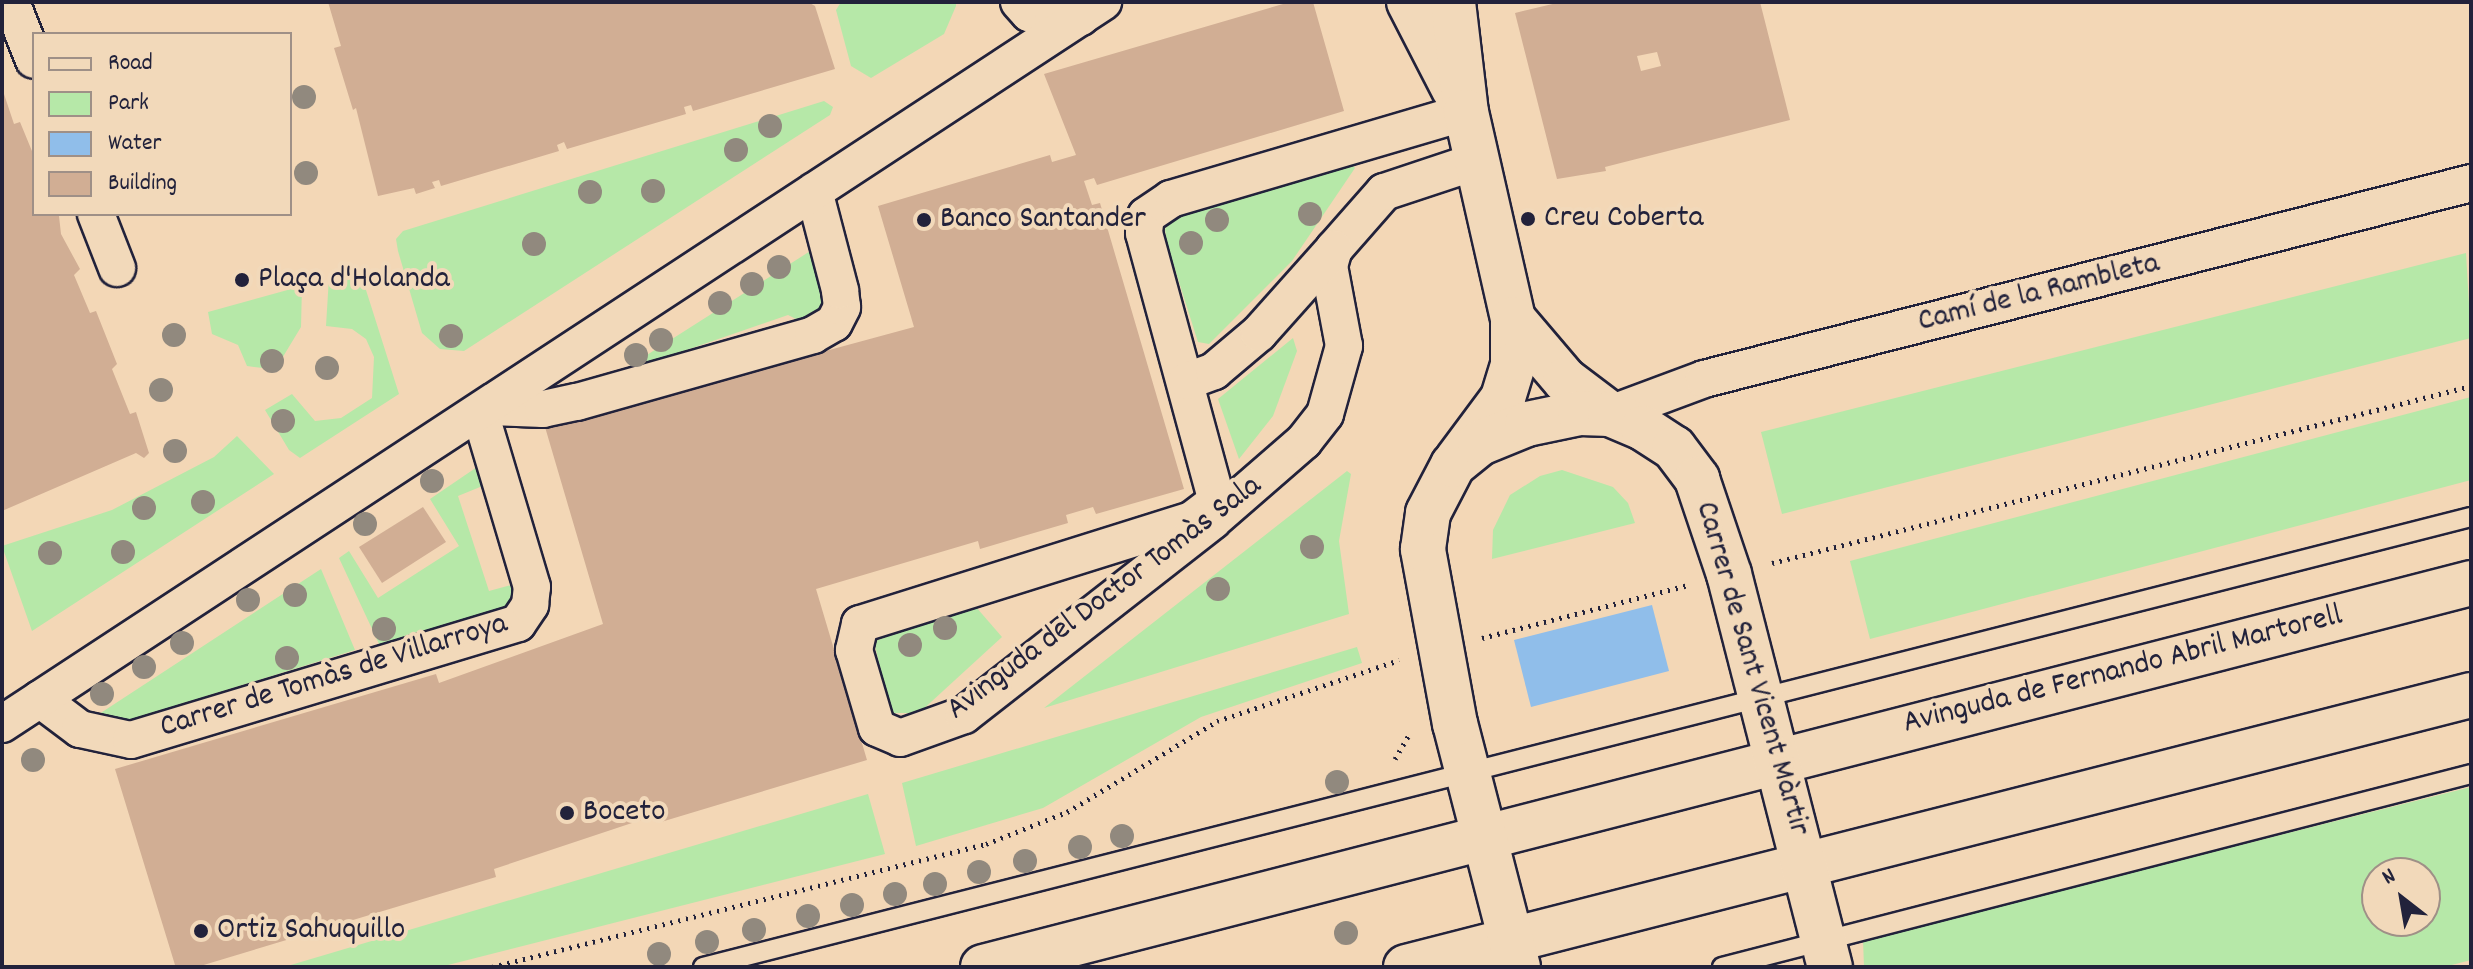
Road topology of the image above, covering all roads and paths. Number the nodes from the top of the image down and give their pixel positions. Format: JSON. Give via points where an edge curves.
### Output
{"nodes":[{"id":1,"x":11,"y":2,"type":"edge"},
{"id":2,"x":1019,"y":2,"type":"edge"},
{"id":3,"x":1409,"y":2,"type":"edge"},
{"id":4,"x":1453,"y":2,"type":"edge"},
{"id":5,"x":1092,"y":10,"type":"edge"},
{"id":6,"x":32,"y":55,"type":"edge"},
{"id":7,"x":1466,"y":112,"type":"junction"},
{"id":8,"x":1477,"y":161,"type":"junction"},
{"id":9,"x":2471,"y":183,"type":"edge"},
{"id":10,"x":814,"y":191,"type":"junction"},
{"id":11,"x":97,"y":216,"type":"edge"},
{"id":12,"x":1334,"y":249,"type":"junction"},
{"id":13,"x":117,"y":268,"type":"dead end"},
{"id":14,"x":1513,"y":319,"type":"junction"},
{"id":15,"x":1187,"y":381,"type":"junction"},
{"id":16,"x":2471,"y":386,"type":"edge"},
{"id":17,"x":486,"y":410,"type":"junction"},
{"id":18,"x":1610,"y":414,"type":"junction"},
{"id":19,"x":1453,"y":465,"type":"junction"},
{"id":20,"x":2471,"y":517,"type":"edge"},
{"id":21,"x":1759,"y":566,"type":"dead end"},
{"id":22,"x":2471,"y":583,"type":"edge"},
{"id":23,"x":1689,"y":585,"type":"dead end"},
{"id":24,"x":1471,"y":640,"type":"dead end"},
{"id":25,"x":1399,"y":660,"type":"dead end"},
{"id":26,"x":2471,"y":695,"type":"edge"},
{"id":27,"x":1761,"y":697,"type":"junction"},
{"id":28,"x":40,"y":699,"type":"junction"},
{"id":29,"x":2,"y":724,"type":"edge"},
{"id":30,"x":1776,"y":760,"type":"junction"},
{"id":31,"x":1467,"y":772,"type":"junction"},
{"id":32,"x":2471,"y":774,"type":"edge"},
{"id":33,"x":1484,"y":838,"type":"junction"},
{"id":34,"x":1805,"y":864,"type":"junction"},
{"id":35,"x":1515,"y":953,"type":"edge"},
{"id":36,"x":1827,"y":954,"type":"edge"},
{"id":37,"x":492,"y":967,"type":"edge"},
{"id":38,"x":703,"y":967,"type":"edge"},
{"id":39,"x":983,"y":967,"type":"edge"},
{"id":40,"x":1406,"y":967,"type":"edge"},
{"id":41,"x":1722,"y":967,"type":"edge"}],
"edges":[{"from":1,"to":6,"type":"street"},
{"from":2,"to":5,"type":"street","via":[[1029,13],[1053,19]]},
{"from":3,"to":7,"type":"main road","name":"Carrer de Sant Vicent Màrtir"},
{"from":4,"to":7,"type":"main road","name":"Carrer de Sant Vicent Màrtir"},
{"from":5,"to":10,"type":"street"},
{"from":7,"to":8,"type":"main road","name":"Carrer de Sant Vicent Màrtir"},
{"from":7,"to":15,"type":"street","name":"Avinguda del Doctor Tomàs Sala","via":[[1157,205],[1146,216],[1144,233]]},
{"from":8,"to":12,"type":"street","via":[[1384,192]]},
{"from":8,"to":14,"type":"main road","name":"Carrer de Sant Vicent Màrtir"},
{"from":9,"to":18,"type":"street","name":"Camí de la Rambleta","via":[[1704,379]]},
{"from":10,"to":17,"type":"street"},
{"from":10,"to":17,"type":"street","via":[[840,290],[842,307],[834,323],[813,335],[577,402]]},
{"from":11,"to":13,"type":"street"},
{"from":12,"to":15,"type":"street","via":[[1259,333],[1214,371]]},
{"from":12,"to":15,"type":"street","name":"Avinguda del Doctor Tomàs Sala","via":[[1329,266],[1344,346],[1338,383],[1325,414],[1304,441],[1212,521],[964,715],[900,738],[877,728],[854,650],[860,624],[1207,513],[1218,490]]},
{"from":14,"to":18,"type":"main road","name":"Carrer de Sant Vicent Màrtir","via":[[1565,380]]},
{"from":14,"to":19,"type":"main road","name":"Carrer de Sant Vicent Màrtir","via":[[1513,365],[1503,398],[1487,427]]},
{"from":16,"to":21,"type":"path"},
{"from":17,"to":28,"type":"street"},
{"from":17,"to":28,"type":"street","name":"Carrer de Tomàs de Villarroya","via":[[532,587],[530,605],[518,623],[131,740],[80,729]]},
{"from":18,"to":19,"type":"main road","name":"Carrer de Sant Vicent Màrtir","via":[[1580,413],[1527,424],[1480,443]]},
{"from":18,"to":27,"type":"main road","name":"Carrer de Sant Vicent Màrtir","via":[[1674,448],[1697,479],[1711,512]]},
{"from":19,"to":31,"type":"main road","name":"Carrer de Sant Vicent Màrtir","via":[[1428,513],[1423,549]]},
{"from":20,"to":27,"type":"lane"},
{"from":22,"to":30,"type":"main road","name":"Avinguda de Fernando Abril Martorell"},
{"from":23,"to":24,"type":"path"},
{"from":25,"to":37,"type":"path","via":[[1217,721],[1067,812],[986,844]]},
{"from":26,"to":34,"type":"main road"},
{"from":27,"to":30,"type":"main road","name":"Carrer de Sant Vicent Màrtir"},
{"from":27,"to":31,"type":"lane"},
{"from":28,"to":29,"type":"street"},
{"from":30,"to":33,"type":"main road","name":"Avinguda de Fernando Abril Martorell"},
{"from":30,"to":34,"type":"main road","name":"Carrer de Sant Vicent Màrtir"},
{"from":31,"to":33,"type":"main road","name":"Carrer de Sant Vicent Màrtir"},
{"from":31,"to":38,"type":"lane"},
{"from":32,"to":36,"type":"lane"},
{"from":33,"to":35,"type":"main road","name":"Carrer de Sant Vicent Màrtir"},
{"from":33,"to":39,"type":"main road"},
{"from":34,"to":35,"type":"main road"},
{"from":34,"to":36,"type":"main road","name":"Carrer de Sant Vicent Màrtir"},
{"from":35,"to":40,"type":"main road"},
{"from":36,"to":41,"type":"lane"}]}
